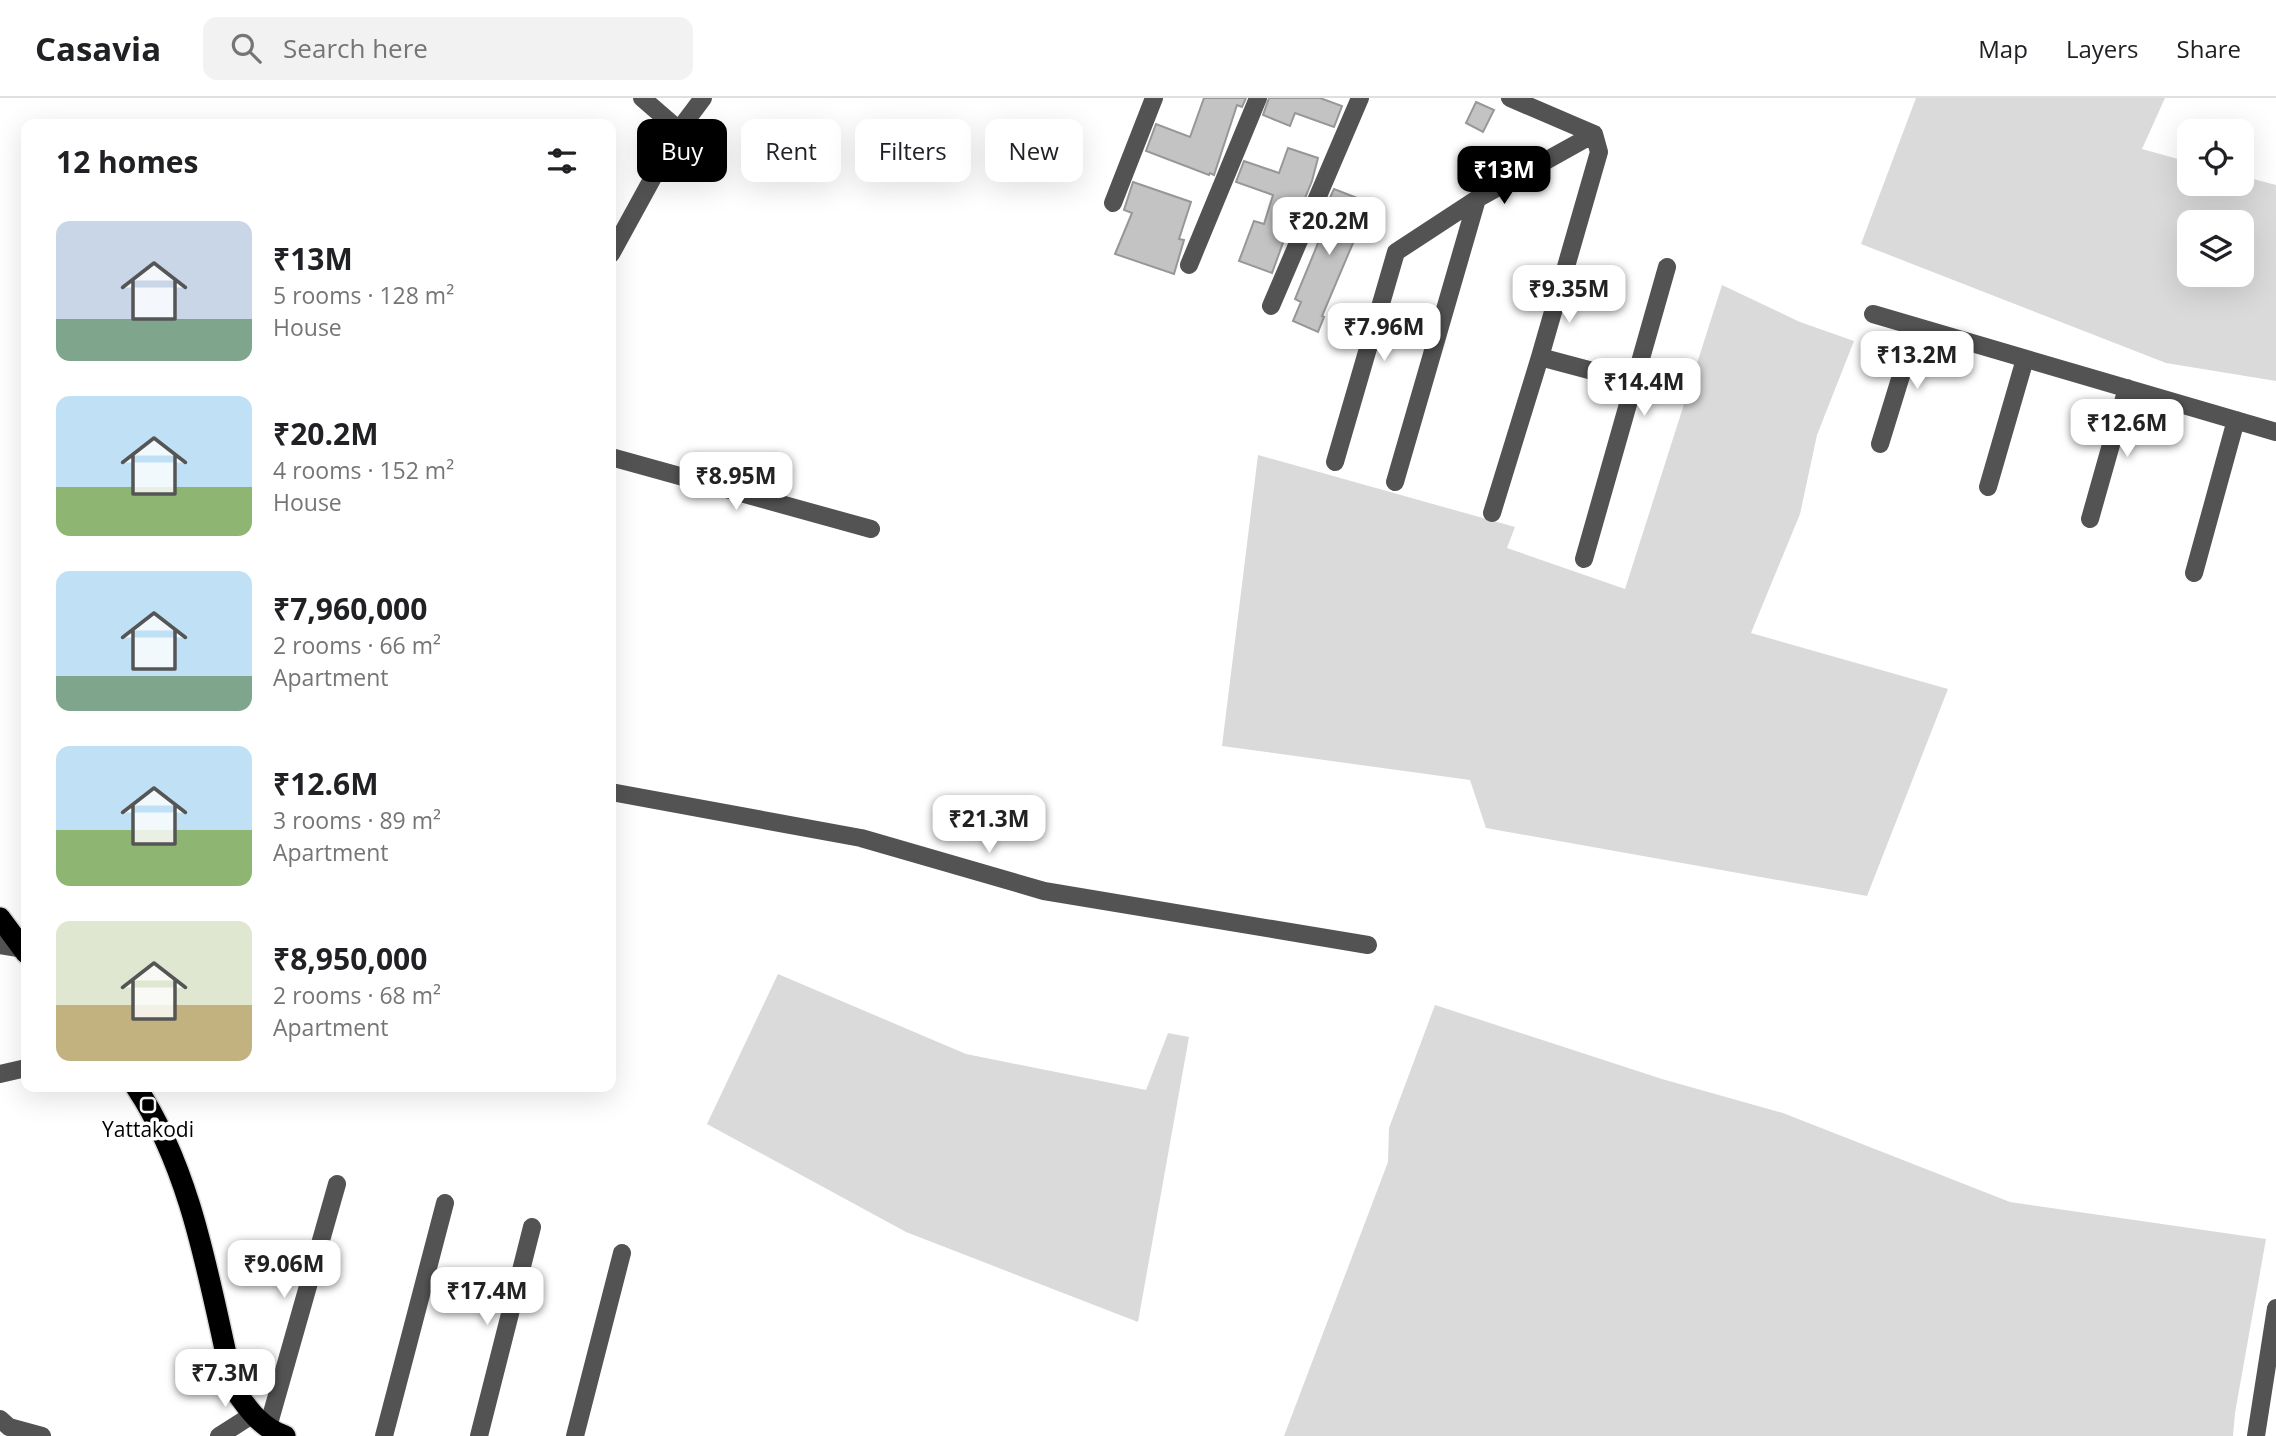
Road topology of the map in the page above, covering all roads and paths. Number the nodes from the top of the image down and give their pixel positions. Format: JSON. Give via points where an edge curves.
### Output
{"nodes":[{"id":1,"x":642,"y":98,"type":"edge"},
{"id":2,"x":703,"y":98,"type":"edge"},
{"id":3,"x":1154,"y":98,"type":"edge"},
{"id":4,"x":1258,"y":98,"type":"edge"},
{"id":5,"x":1360,"y":98,"type":"edge"},
{"id":6,"x":1510,"y":98,"type":"edge"},
{"id":7,"x":666,"y":119,"type":"edge"},
{"id":8,"x":687,"y":119,"type":"edge"},
{"id":9,"x":1594,"y":134,"type":"junction"},
{"id":10,"x":650,"y":182,"type":"edge"},
{"id":11,"x":1477,"y":199,"type":"junction"},
{"id":12,"x":1113,"y":204,"type":"dead end"},
{"id":13,"x":616,"y":245,"type":"edge"},
{"id":14,"x":1189,"y":265,"type":"dead end"},
{"id":15,"x":1667,"y":267,"type":"dead end"},
{"id":16,"x":1271,"y":306,"type":"dead end"},
{"id":17,"x":1873,"y":314,"type":"dead end"},
{"id":18,"x":1916,"y":327,"type":"junction"},
{"id":19,"x":1540,"y":358,"type":"junction"},
{"id":20,"x":2025,"y":359,"type":"junction"},
{"id":21,"x":1634,"y":382,"type":"junction"},
{"id":22,"x":2127,"y":388,"type":"junction"},
{"id":23,"x":2236,"y":420,"type":"junction"},
{"id":24,"x":2276,"y":432,"type":"edge"},
{"id":25,"x":1880,"y":444,"type":"dead end"},
{"id":26,"x":616,"y":458,"type":"edge"},
{"id":27,"x":1335,"y":462,"type":"dead end"},
{"id":28,"x":1395,"y":482,"type":"dead end"},
{"id":29,"x":1988,"y":487,"type":"dead end"},
{"id":30,"x":1492,"y":513,"type":"dead end"},
{"id":31,"x":2090,"y":519,"type":"dead end"},
{"id":32,"x":871,"y":529,"type":"dead end"},
{"id":33,"x":1584,"y":559,"type":"dead end"},
{"id":34,"x":2194,"y":573,"type":"dead end"},
{"id":35,"x":616,"y":793,"type":"edge"},
{"id":36,"x":0,"y":918,"type":"edge"},
{"id":37,"x":0,"y":945,"type":"edge"},
{"id":38,"x":1368,"y":945,"type":"dead end"},
{"id":39,"x":21,"y":947,"type":"edge"},
{"id":40,"x":21,"y":950,"type":"edge"},
{"id":41,"x":21,"y":1069,"type":"edge"},
{"id":42,"x":0,"y":1074,"type":"edge"},
{"id":43,"x":139,"y":1092,"type":"edge"},
{"id":44,"x":337,"y":1184,"type":"dead end"},
{"id":45,"x":445,"y":1203,"type":"dead end"},
{"id":46,"x":532,"y":1227,"type":"dead end"},
{"id":47,"x":622,"y":1253,"type":"dead end"},
{"id":48,"x":2276,"y":1308,"type":"edge"},
{"id":49,"x":0,"y":1419,"type":"edge"},
{"id":50,"x":268,"y":1426,"type":"edge"},
{"id":51,"x":42,"y":1436,"type":"edge"},
{"id":52,"x":219,"y":1436,"type":"edge"},
{"id":53,"x":384,"y":1436,"type":"edge"},
{"id":54,"x":480,"y":1436,"type":"edge"},
{"id":55,"x":575,"y":1436,"type":"edge"},
{"id":56,"x":2256,"y":1436,"type":"edge"}],
"edges":[{"from":1,"to":7,"type":"street"},
{"from":2,"to":8,"type":"street"},
{"from":3,"to":12,"type":"street"},
{"from":4,"to":14,"type":"street"},
{"from":5,"to":16,"type":"street"},
{"from":6,"to":9,"type":"street"},
{"from":9,"to":11,"type":"street"},
{"from":9,"to":19,"type":"street","via":[[1599,152]]},
{"from":10,"to":13,"type":"street"},
{"from":11,"to":27,"type":"street","via":[[1396,253]]},
{"from":11,"to":28,"type":"street"},
{"from":15,"to":21,"type":"street"},
{"from":17,"to":18,"type":"street"},
{"from":18,"to":20,"type":"street"},
{"from":18,"to":25,"type":"street"},
{"from":19,"to":21,"type":"street"},
{"from":19,"to":30,"type":"street"},
{"from":20,"to":22,"type":"street"},
{"from":20,"to":29,"type":"street"},
{"from":21,"to":33,"type":"street"},
{"from":22,"to":23,"type":"street"},
{"from":22,"to":31,"type":"street"},
{"from":23,"to":24,"type":"street"},
{"from":23,"to":34,"type":"street"},
{"from":26,"to":32,"type":"street"},
{"from":35,"to":38,"type":"street","via":[[861,838],[1044,891]]},
{"from":36,"to":39,"type":"highway"},
{"from":37,"to":40,"type":"street"},
{"from":41,"to":42,"type":"street"},
{"from":43,"to":50,"type":"highway","via":[[171,1151],[190,1205],[234,1389]]},
{"from":44,"to":50,"type":"street"},
{"from":45,"to":53,"type":"street"},
{"from":46,"to":54,"type":"street"},
{"from":47,"to":55,"type":"street"},
{"from":48,"to":56,"type":"street"},
{"from":49,"to":51,"type":"street","via":[[9,1427]]},
{"from":50,"to":52,"type":"street"}]}
